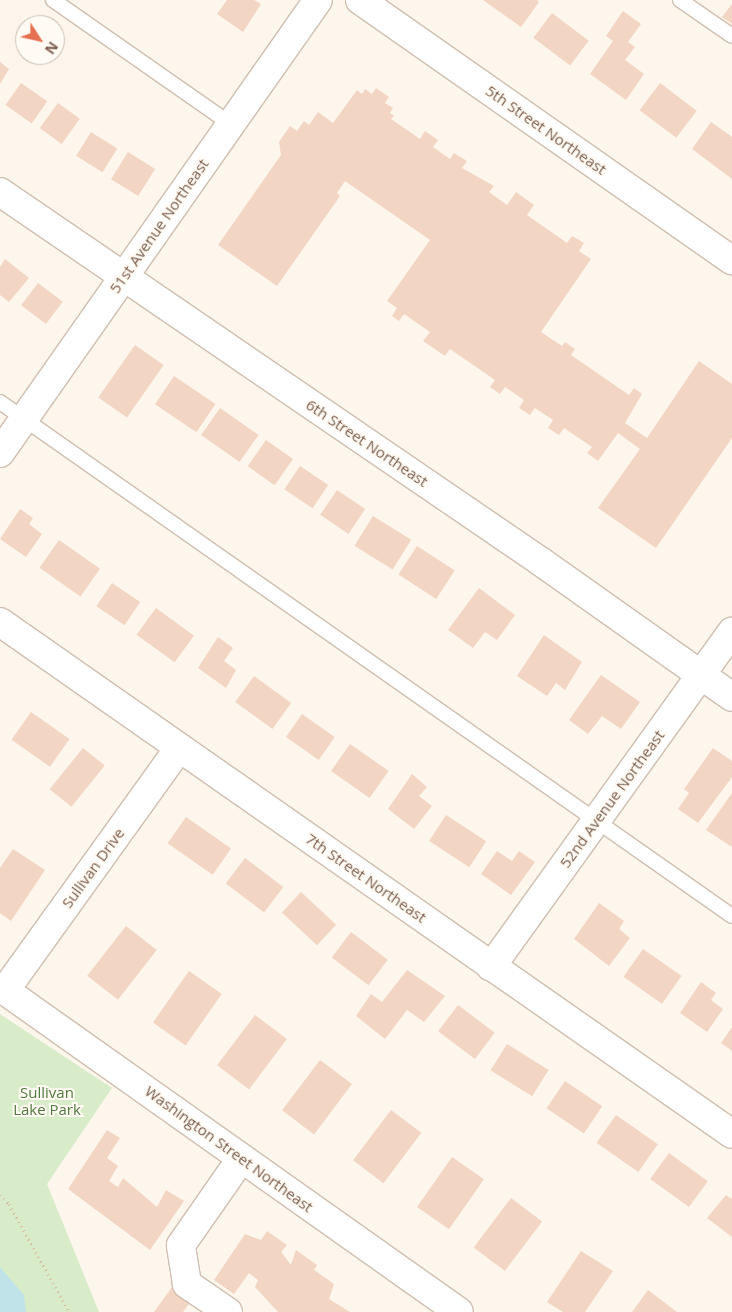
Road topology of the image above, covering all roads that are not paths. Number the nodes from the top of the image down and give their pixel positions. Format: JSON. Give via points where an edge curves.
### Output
{"nodes":[{"id":1,"x":53,"y":0,"type":"edge"},
{"id":2,"x":318,"y":0,"type":"edge"},
{"id":3,"x":360,"y":0,"type":"edge"},
{"id":4,"x":680,"y":0,"type":"edge"},
{"id":5,"x":732,"y":36,"type":"edge"},
{"id":6,"x":231,"y":124,"type":"junction"},
{"id":7,"x":0,"y":192,"type":"edge"},
{"id":8,"x":732,"y":260,"type":"edge"},
{"id":9,"x":123,"y":277,"type":"junction"},
{"id":10,"x":0,"y":402,"type":"edge"},
{"id":11,"x":24,"y":419,"type":"junction"},
{"id":12,"x":0,"y":453,"type":"edge"},
{"id":13,"x":0,"y":622,"type":"edge"},
{"id":14,"x":732,"y":632,"type":"edge"},
{"id":15,"x":701,"y":675,"type":"junction"},
{"id":16,"x":732,"y":697,"type":"edge"},
{"id":17,"x":179,"y":748,"type":"junction"},
{"id":18,"x":596,"y":821,"type":"junction"},
{"id":19,"x":732,"y":916,"type":"edge"},
{"id":20,"x":491,"y":966,"type":"junction"},
{"id":21,"x":3,"y":988,"type":"edge"},
{"id":22,"x":732,"y":1134,"type":"edge"},
{"id":23,"x":241,"y":1159,"type":"junction"},
{"id":24,"x":228,"y":1312,"type":"edge"},
{"id":25,"x":459,"y":1312,"type":"edge"}],
"edges":[{"from":1,"to":6,"type":"lane"},
{"from":2,"to":6,"type":"street","name":"51st Avenue Northeast"},
{"from":3,"to":8,"type":"street","name":"5th Street Northeast"},
{"from":4,"to":5,"type":"lane"},
{"from":6,"to":9,"type":"street","name":"51st Avenue Northeast"},
{"from":7,"to":9,"type":"street","name":"6th Street Northeast"},
{"from":9,"to":11,"type":"street","name":"51st Avenue Northeast"},
{"from":9,"to":15,"type":"street","name":"6th Street Northeast","via":[[540,560]]},
{"from":10,"to":11,"type":"lane"},
{"from":11,"to":12,"type":"street","name":"51st Avenue Northeast"},
{"from":11,"to":18,"type":"lane"},
{"from":13,"to":17,"type":"street","name":"7th Street Northeast"},
{"from":14,"to":15,"type":"street","name":"52nd Avenue Northeast"},
{"from":15,"to":16,"type":"street","name":"6th Street Northeast"},
{"from":15,"to":18,"type":"street","name":"52nd Avenue Northeast"},
{"from":17,"to":20,"type":"street","name":"7th Street Northeast"},
{"from":17,"to":21,"type":"street","name":"Sullivan Drive"},
{"from":18,"to":19,"type":"lane"},
{"from":18,"to":20,"type":"street","name":"52nd Avenue Northeast"},
{"from":20,"to":22,"type":"street","name":"7th Street Northeast"},
{"from":21,"to":23,"type":"street","name":"Washington Street Northeast"},
{"from":23,"to":24,"type":"street","via":[[181,1245],[187,1284]]},
{"from":23,"to":25,"type":"street","name":"Washington Street Northeast"}]}
